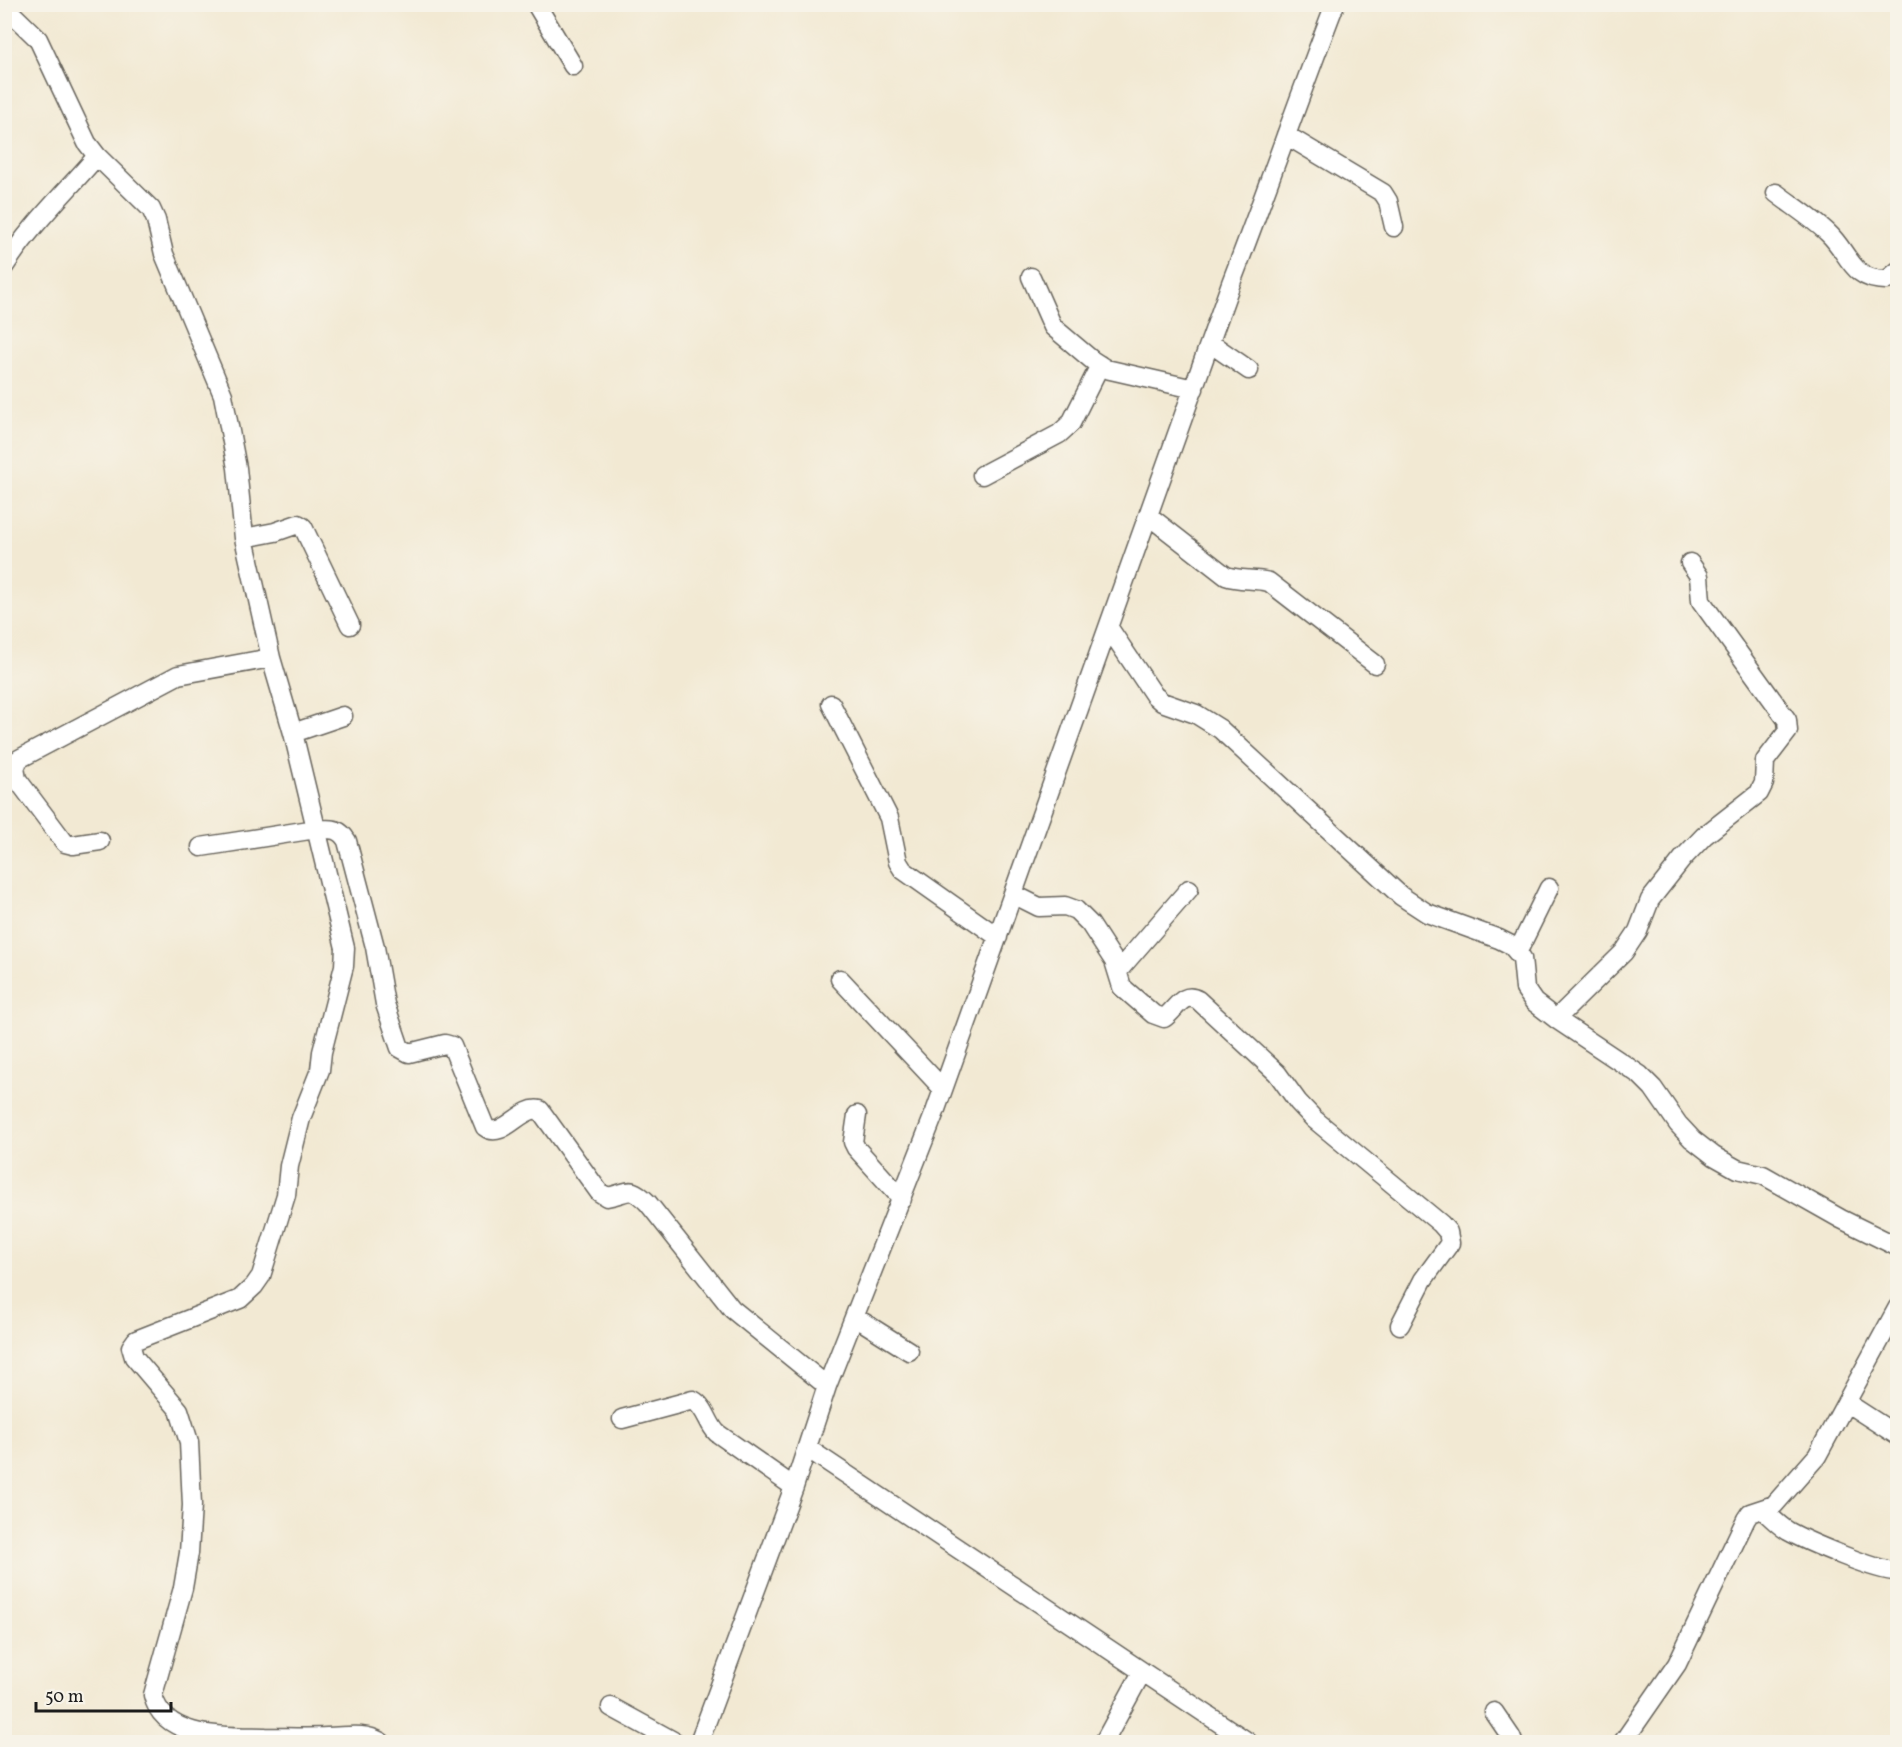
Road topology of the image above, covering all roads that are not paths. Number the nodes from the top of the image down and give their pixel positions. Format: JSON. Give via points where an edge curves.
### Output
{"nodes":[{"id":1,"x":536,"y":4,"type":"edge"},
{"id":2,"x":1335,"y":4,"type":"edge"},
{"id":3,"x":4,"y":6,"type":"edge"},
{"id":4,"x":573,"y":66,"type":"dead end"},
{"id":5,"x":1286,"y":135,"type":"junction"},
{"id":6,"x":97,"y":156,"type":"junction"},
{"id":7,"x":1776,"y":193,"type":"dead end"},
{"id":8,"x":1394,"y":227,"type":"dead end"},
{"id":9,"x":4,"y":267,"type":"edge"},
{"id":10,"x":1898,"y":271,"type":"edge"},
{"id":11,"x":1031,"y":277,"type":"dead end"},
{"id":12,"x":1210,"y":343,"type":"junction"},
{"id":13,"x":1100,"y":365,"type":"junction"},
{"id":14,"x":1249,"y":370,"type":"dead end"},
{"id":15,"x":1194,"y":389,"type":"junction"},
{"id":16,"x":982,"y":476,"type":"dead end"},
{"id":17,"x":1149,"y":516,"type":"junction"},
{"id":18,"x":244,"y":538,"type":"junction"},
{"id":19,"x":1690,"y":563,"type":"dead end"},
{"id":20,"x":350,"y":625,"type":"dead end"},
{"id":21,"x":1109,"y":628,"type":"junction"},
{"id":22,"x":271,"y":658,"type":"junction"},
{"id":23,"x":1375,"y":664,"type":"dead end"},
{"id":24,"x":831,"y":704,"type":"dead end"},
{"id":25,"x":343,"y":716,"type":"dead end"},
{"id":26,"x":299,"y":731,"type":"junction"},
{"id":27,"x":325,"y":829,"type":"junction"},
{"id":28,"x":100,"y":841,"type":"dead end"},
{"id":29,"x":201,"y":847,"type":"dead end"},
{"id":30,"x":1549,"y":888,"type":"dead end"},
{"id":31,"x":1189,"y":889,"type":"dead end"},
{"id":32,"x":1013,"y":894,"type":"junction"},
{"id":33,"x":998,"y":937,"type":"junction"},
{"id":34,"x":1518,"y":951,"type":"junction"},
{"id":35,"x":1118,"y":971,"type":"junction"},
{"id":36,"x":840,"y":980,"type":"dead end"},
{"id":37,"x":1556,"y":1019,"type":"junction"},
{"id":38,"x":943,"y":1089,"type":"junction"},
{"id":39,"x":857,"y":1115,"type":"dead end"},
{"id":40,"x":902,"y":1199,"type":"junction"},
{"id":41,"x":1898,"y":1246,"type":"edge"},
{"id":42,"x":1898,"y":1308,"type":"edge"},
{"id":43,"x":855,"y":1317,"type":"junction"},
{"id":44,"x":1400,"y":1325,"type":"dead end"},
{"id":45,"x":909,"y":1351,"type":"dead end"},
{"id":46,"x":827,"y":1386,"type":"junction"},
{"id":47,"x":1847,"y":1403,"type":"junction"},
{"id":48,"x":622,"y":1419,"type":"dead end"},
{"id":49,"x":1898,"y":1436,"type":"edge"},
{"id":50,"x":807,"y":1448,"type":"junction"},
{"id":51,"x":794,"y":1487,"type":"junction"},
{"id":52,"x":1763,"y":1510,"type":"junction"},
{"id":53,"x":1898,"y":1570,"type":"edge"},
{"id":54,"x":1142,"y":1672,"type":"junction"},
{"id":55,"x":610,"y":1707,"type":"dead end"},
{"id":56,"x":1494,"y":1712,"type":"dead end"},
{"id":57,"x":1226,"y":1736,"type":"edge"},
{"id":58,"x":381,"y":1743,"type":"edge"},
{"id":59,"x":675,"y":1743,"type":"edge"},
{"id":60,"x":699,"y":1743,"type":"edge"},
{"id":61,"x":1104,"y":1743,"type":"edge"},
{"id":62,"x":1248,"y":1743,"type":"edge"},
{"id":63,"x":1512,"y":1743,"type":"edge"},
{"id":64,"x":1623,"y":1743,"type":"edge"}],
"edges":[{"from":1,"to":4,"type":"street"},
{"from":2,"to":5,"type":"street"},
{"from":3,"to":6,"type":"street","via":[[38,39],[81,131]]},
{"from":5,"to":8,"type":"street","via":[[1383,193]]},
{"from":5,"to":12,"type":"street"},
{"from":6,"to":9,"type":"street","via":[[36,224]]},
{"from":6,"to":18,"type":"street","via":[[144,201],[156,220],[164,254],[223,395],[237,468]]},
{"from":7,"to":10,"type":"street","via":[[1828,232],[1860,273],[1887,280]]},
{"from":11,"to":13,"type":"street","via":[[1053,327]]},
{"from":12,"to":14,"type":"street"},
{"from":12,"to":15,"type":"street"},
{"from":13,"to":15,"type":"street"},
{"from":13,"to":16,"type":"street","via":[[1071,423],[1059,434]]},
{"from":15,"to":17,"type":"street"},
{"from":17,"to":21,"type":"street"},
{"from":17,"to":23,"type":"street","via":[[1226,576],[1269,582]]},
{"from":18,"to":20,"type":"street","via":[[298,524],[303,527]]},
{"from":18,"to":22,"type":"street"},
{"from":19,"to":37,"type":"street","via":[[1699,576],[1701,601],[1787,720],[1788,731],[1765,761],[1760,793],[1704,836],[1684,857],[1650,900],[1638,931],[1624,952]]},
{"from":21,"to":32,"type":"street"},
{"from":21,"to":34,"type":"street","via":[[1154,695],[1220,729],[1401,896],[1426,913],[1499,939]]},
{"from":22,"to":26,"type":"street"},
{"from":22,"to":28,"type":"street","via":[[178,675],[19,759],[15,768],[17,779],[65,843]]},
{"from":24,"to":33,"type":"street","via":[[890,818],[903,870]]},
{"from":25,"to":26,"type":"street"},
{"from":26,"to":27,"type":"street"},
{"from":27,"to":29,"type":"street"},
{"from":27,"to":46,"type":"street","via":[[342,834],[346,841],[400,1048],[409,1053],[445,1044],[452,1046],[489,1131],[498,1130],[531,1109],[540,1110],[599,1192],[607,1197],[630,1190],[638,1193],[732,1309]]},
{"from":27,"to":58,"type":"street","via":[[345,948],[344,966],[320,1070],[301,1118],[286,1195],[261,1276],[240,1299],[136,1340],[131,1351],[179,1410],[189,1442],[189,1553],[153,1695],[155,1704],[172,1721],[209,1736],[357,1734]]},
{"from":30,"to":34,"type":"street"},
{"from":31,"to":35,"type":"street"},
{"from":32,"to":33,"type":"street"},
{"from":32,"to":35,"type":"street","via":[[1039,907],[1065,906],[1076,910],[1090,924]]},
{"from":33,"to":38,"type":"street"},
{"from":34,"to":37,"type":"street","via":[[1528,995]]},
{"from":35,"to":44,"type":"street","via":[[1122,987],[1158,1017],[1168,1016],[1185,998],[1198,1000],[1276,1073],[1314,1119],[1448,1232],[1450,1243],[1423,1280]]},
{"from":36,"to":38,"type":"street"},
{"from":37,"to":41,"type":"street","via":[[1640,1075],[1678,1124],[1714,1156],[1737,1169],[1763,1175]]},
{"from":38,"to":40,"type":"street"},
{"from":39,"to":40,"type":"street","via":[[853,1142],[856,1148]]},
{"from":40,"to":43,"type":"street"},
{"from":42,"to":47,"type":"street"},
{"from":43,"to":45,"type":"street"},
{"from":43,"to":46,"type":"street"},
{"from":46,"to":50,"type":"street"},
{"from":47,"to":49,"type":"street"},
{"from":47,"to":52,"type":"street","via":[[1817,1456],[1781,1498]]},
{"from":48,"to":51,"type":"street","via":[[693,1400],[717,1433]]},
{"from":50,"to":51,"type":"street"},
{"from":50,"to":54,"type":"street"},
{"from":51,"to":60,"type":"street"},
{"from":52,"to":53,"type":"street","via":[[1788,1531],[1890,1572]]},
{"from":52,"to":64,"type":"street","via":[[1750,1513],[1746,1519],[1677,1664]]},
{"from":54,"to":57,"type":"street"},
{"from":54,"to":61,"type":"street"},
{"from":55,"to":59,"type":"street"},
{"from":56,"to":63,"type":"street"},
{"from":57,"to":62,"type":"street"}]}
